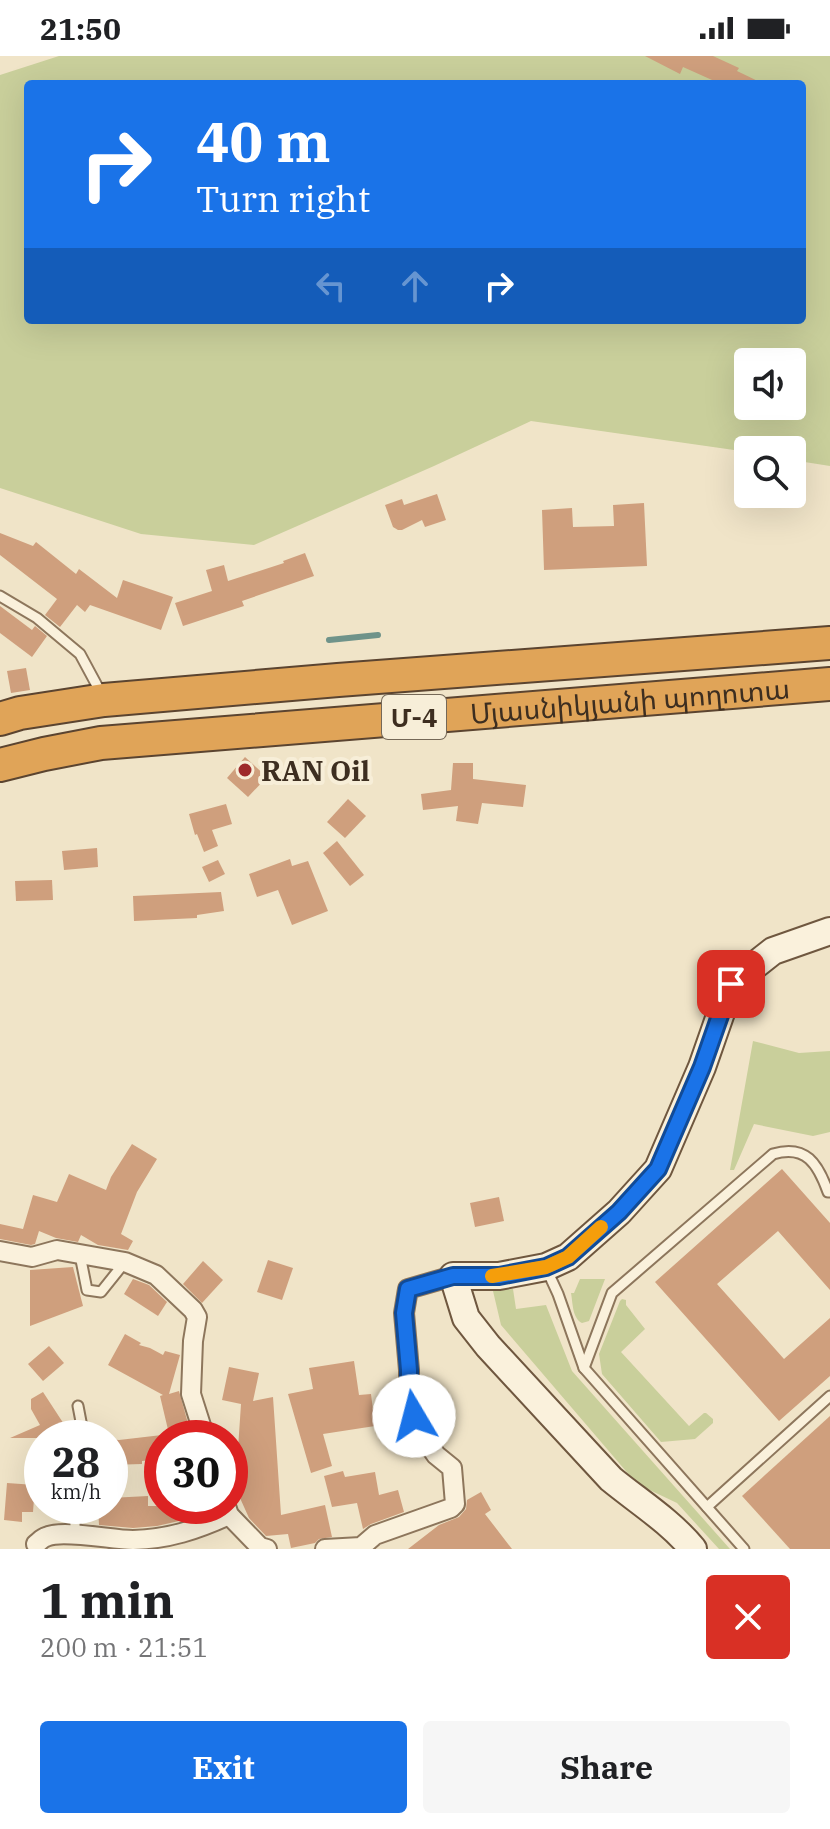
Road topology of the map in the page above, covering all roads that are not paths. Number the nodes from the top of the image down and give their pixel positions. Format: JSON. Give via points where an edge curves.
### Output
{"nodes":[{"id":1,"x":0,"y":596,"type":"edge"},
{"id":2,"x":830,"y":643,"type":"edge"},
{"id":3,"x":830,"y":684,"type":"edge"},
{"id":4,"x":104,"y":700,"type":"junction"},
{"id":5,"x":0,"y":719,"type":"edge"},
{"id":6,"x":0,"y":765,"type":"edge"},
{"id":7,"x":830,"y":931,"type":"edge"},
{"id":8,"x":830,"y":1192,"type":"edge"},
{"id":9,"x":0,"y":1251,"type":"edge"},
{"id":10,"x":80,"y":1255,"type":"junction"},
{"id":11,"x":125,"y":1262,"type":"junction"},
{"id":12,"x":546,"y":1267,"type":"junction"},
{"id":13,"x":453,"y":1276,"type":"junction"},
{"id":14,"x":584,"y":1368,"type":"junction"},
{"id":15,"x":830,"y":1396,"type":"edge"},
{"id":16,"x":78,"y":1406,"type":"dead end"},
{"id":17,"x":80,"y":1420,"type":"edge"},
{"id":18,"x":199,"y":1420,"type":"edge"},
{"id":19,"x":707,"y":1507,"type":"junction"},
{"id":20,"x":75,"y":1524,"type":"edge"},
{"id":21,"x":206,"y":1524,"type":"edge"},
{"id":22,"x":239,"y":1524,"type":"edge"},
{"id":23,"x":75,"y":1535,"type":"junction"},
{"id":24,"x":36,"y":1544,"type":"dead end"},
{"id":25,"x":118,"y":1544,"type":"edge"},
{"id":26,"x":361,"y":1548,"type":"edge"},
{"id":27,"x":267,"y":1549,"type":"edge"},
{"id":28,"x":325,"y":1549,"type":"edge"},
{"id":29,"x":693,"y":1549,"type":"edge"},
{"id":30,"x":744,"y":1549,"type":"edge"}],
"edges":[{"from":1,"to":4,"type":"lane","via":[[80,654]]},
{"from":2,"to":4,"type":"highway","name":"Մյասնիկյանի պողոտա","number":"Մ-4"},
{"from":3,"to":6,"type":"highway","name":"Մյասնիկյանի պողոտա","number":"Մ-4","via":[[101,743]]},
{"from":4,"to":5,"type":"highway","name":"Մյասնիկյանի պողոտա","number":"Մ-4"},
{"from":7,"to":12,"type":"street","via":[[773,951],[731,984],[658,1169],[568,1257]]},
{"from":8,"to":14,"type":"lane","via":[[807,1157],[773,1154],[612,1293]]},
{"from":9,"to":10,"type":"street","via":[[32,1257],[57,1250]]},
{"from":10,"to":11,"type":"street"},
{"from":10,"to":11,"type":"lane","via":[[87,1290],[101,1292]]},
{"from":11,"to":18,"type":"street","via":[[156,1275],[197,1317],[191,1394]]},
{"from":12,"to":13,"type":"street","via":[[499,1276]]},
{"from":12,"to":14,"type":"lane"},
{"from":13,"to":26,"type":"street","via":[[408,1289],[404,1313],[409,1400],[420,1432],[452,1468],[455,1504],[375,1535]]},
{"from":13,"to":29,"type":"street","via":[[466,1318],[488,1346],[611,1479]]},
{"from":14,"to":19,"type":"lane"},
{"from":15,"to":19,"type":"lane"},
{"from":16,"to":17,"type":"lane"},
{"from":19,"to":30,"type":"lane"},
{"from":20,"to":23,"type":"lane"},
{"from":21,"to":25,"type":"street"},
{"from":22,"to":27,"type":"street"},
{"from":23,"to":24,"type":"street","via":[[47,1536]]},
{"from":23,"to":25,"type":"street"},
{"from":26,"to":28,"type":"street"}]}
